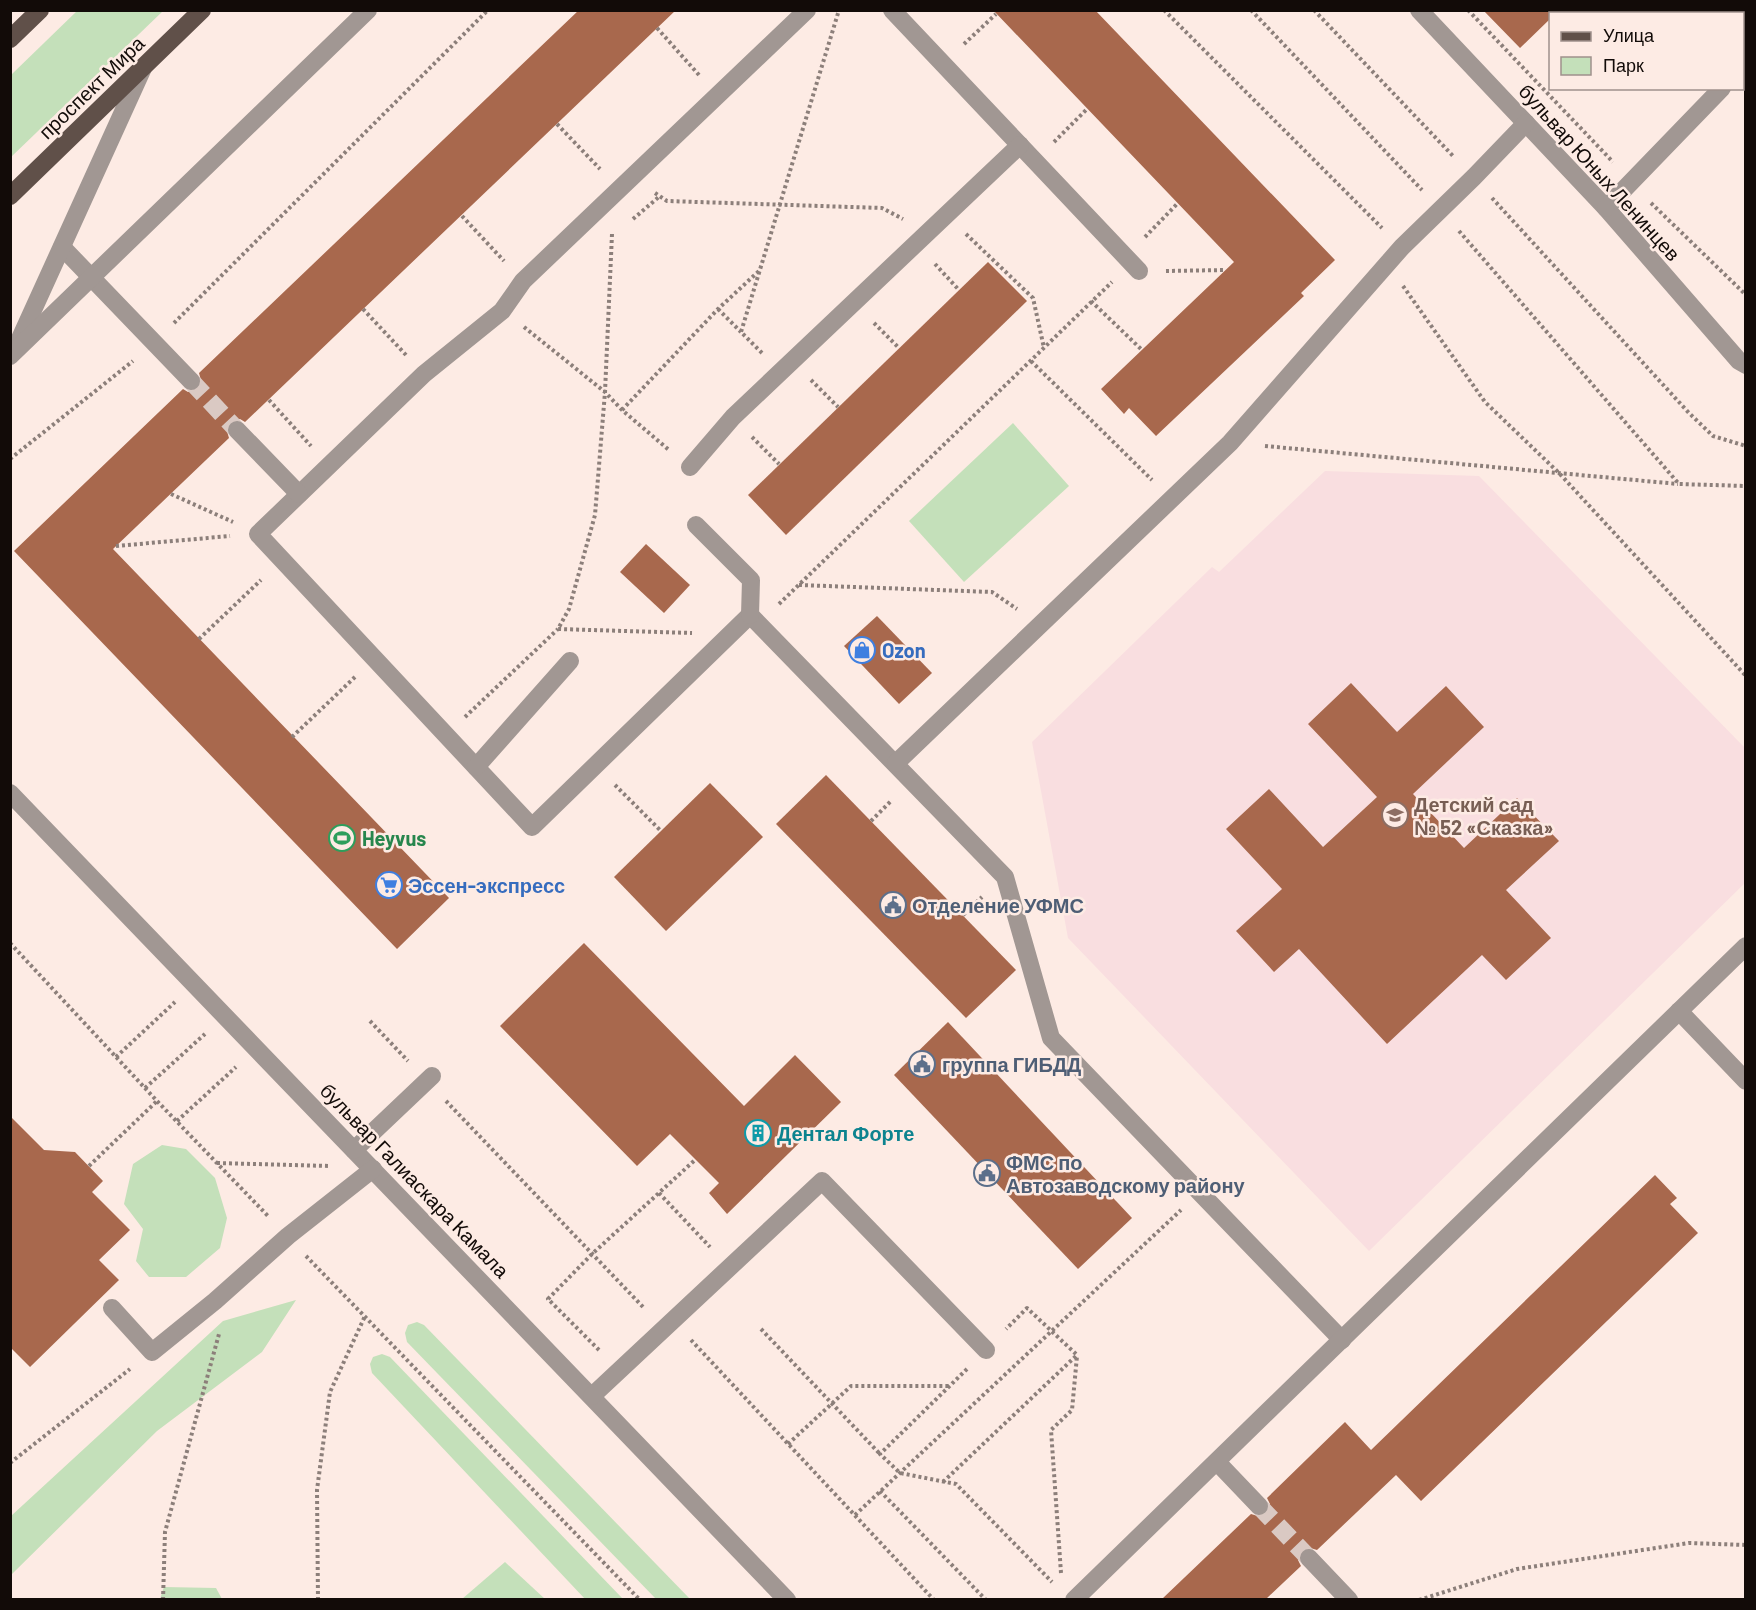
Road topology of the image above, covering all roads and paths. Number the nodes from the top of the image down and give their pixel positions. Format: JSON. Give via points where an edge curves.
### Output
{"nodes":[{"id":1,"x":40,"y":10,"type":"edge"},
{"id":2,"x":202,"y":10,"type":"edge"},
{"id":3,"x":368,"y":10,"type":"edge"},
{"id":4,"x":488,"y":10,"type":"edge"},
{"id":5,"x":807,"y":10,"type":"edge"},
{"id":6,"x":839,"y":10,"type":"edge"},
{"id":7,"x":892,"y":10,"type":"edge"},
{"id":8,"x":1164,"y":10,"type":"edge"},
{"id":9,"x":1251,"y":10,"type":"edge"},
{"id":10,"x":1314,"y":10,"type":"edge"},
{"id":11,"x":1419,"y":10,"type":"edge"},
{"id":12,"x":1468,"y":10,"type":"edge"},
{"id":13,"x":996,"y":14,"type":"dead end"},
{"id":14,"x":657,"y":28,"type":"dead end"},
{"id":15,"x":10,"y":39,"type":"edge"},
{"id":16,"x":942,"y":64,"type":"junction"},
{"id":17,"x":144,"y":66,"type":"junction"},
{"id":18,"x":1720,"y":90,"type":"edge"},
{"id":19,"x":718,"y":95,"type":"junction"},
{"id":20,"x":1088,"y":108,"type":"dead end"},
{"id":21,"x":1526,"y":123,"type":"junction"},
{"id":22,"x":557,"y":124,"type":"dead end"},
{"id":23,"x":1020,"y":145,"type":"junction"},
{"id":24,"x":1034,"y":160,"type":"junction"},
{"id":25,"x":1474,"y":177,"type":"junction"},
{"id":26,"x":1633,"y":181,"type":"junction"},
{"id":27,"x":626,"y":183,"type":"junction"},
{"id":28,"x":10,"y":196,"type":"edge"},
{"id":29,"x":1178,"y":203,"type":"dead end"},
{"id":30,"x":781,"y":205,"type":"junction"},
{"id":31,"x":1606,"y":208,"type":"junction"},
{"id":32,"x":1441,"y":210,"type":"junction"},
{"id":33,"x":597,"y":211,"type":"junction"},
{"id":34,"x":946,"y":215,"type":"junction"},
{"id":35,"x":462,"y":216,"type":"dead end"},
{"id":36,"x":921,"y":238,"type":"junction"},
{"id":37,"x":62,"y":247,"type":"junction"},
{"id":38,"x":1402,"y":247,"type":"junction"},
{"id":39,"x":1132,"y":263,"type":"junction"},
{"id":40,"x":1387,"y":263,"type":"junction"},
{"id":41,"x":761,"y":269,"type":"junction"},
{"id":42,"x":1226,"y":270,"type":"dead end"},
{"id":43,"x":92,"y":278,"type":"junction"},
{"id":44,"x":523,"y":281,"type":"junction"},
{"id":45,"x":959,"y":290,"type":"dead end"},
{"id":46,"x":1746,"y":296,"type":"edge"},
{"id":47,"x":1091,"y":301,"type":"junction"},
{"id":48,"x":853,"y":303,"type":"junction"},
{"id":49,"x":363,"y":309,"type":"dead end"},
{"id":50,"x":718,"y":309,"type":"junction"},
{"id":51,"x":502,"y":311,"type":"junction"},
{"id":52,"x":741,"y":332,"type":"junction"},
{"id":53,"x":154,"y":344,"type":"junction"},
{"id":54,"x":899,"y":348,"type":"dead end"},
{"id":55,"x":1044,"y":348,"type":"junction"},
{"id":56,"x":1142,"y":350,"type":"dead end"},
{"id":57,"x":12,"y":354,"type":"edge"},
{"id":58,"x":1030,"y":361,"type":"junction"},
{"id":59,"x":1746,"y":365,"type":"edge"},
{"id":60,"x":786,"y":366,"type":"junction"},
{"id":61,"x":424,"y":374,"type":"junction"},
{"id":62,"x":191,"y":381,"type":"tunnel mouth"},
{"id":63,"x":605,"y":392,"type":"junction"},
{"id":64,"x":269,"y":400,"type":"dead end"},
{"id":65,"x":838,"y":407,"type":"dead end"},
{"id":66,"x":622,"y":410,"type":"junction"},
{"id":67,"x":733,"y":417,"type":"junction"},
{"id":68,"x":237,"y":430,"type":"tunnel mouth"},
{"id":69,"x":1230,"y":443,"type":"junction"},
{"id":70,"x":1746,"y":446,"type":"edge"},
{"id":71,"x":10,"y":459,"type":"edge"},
{"id":72,"x":779,"y":464,"type":"dead end"},
{"id":73,"x":329,"y":466,"type":"junction"},
{"id":74,"x":690,"y":468,"type":"joint"},
{"id":75,"x":1559,"y":473,"type":"junction"},
{"id":76,"x":1679,"y":484,"type":"junction"},
{"id":77,"x":1746,"y":486,"type":"edge"},
{"id":78,"x":171,"y":494,"type":"dead end"},
{"id":79,"x":299,"y":494,"type":"junction"},
{"id":80,"x":1171,"y":500,"type":"junction"},
{"id":81,"x":696,"y":525,"type":"dead end"},
{"id":82,"x":258,"y":534,"type":"junction"},
{"id":83,"x":116,"y":546,"type":"dead end"},
{"id":84,"x":282,"y":560,"type":"junction"},
{"id":85,"x":798,"y":585,"type":"junction"},
{"id":86,"x":755,"y":619,"type":"junction"},
{"id":87,"x":1040,"y":624,"type":"junction"},
{"id":88,"x":558,"y":629,"type":"junction"},
{"id":89,"x":730,"y":634,"type":"junction"},
{"id":90,"x":199,"y":639,"type":"dead end"},
{"id":91,"x":374,"y":658,"type":"junction"},
{"id":92,"x":570,"y":661,"type":"dead end"},
{"id":93,"x":1746,"y":676,"type":"edge"},
{"id":94,"x":446,"y":735,"type":"junction"},
{"id":95,"x":292,"y":737,"type":"dead end"},
{"id":96,"x":896,"y":763,"type":"junction"},
{"id":97,"x":596,"y":765,"type":"junction"},
{"id":98,"x":476,"y":767,"type":"junction"},
{"id":99,"x":10,"y":793,"type":"edge"},
{"id":100,"x":661,"y":831,"type":"dead end"},
{"id":101,"x":10,"y":943,"type":"edge"},
{"id":102,"x":1746,"y":946,"type":"edge"},
{"id":103,"x":195,"y":984,"type":"junction"},
{"id":104,"x":1679,"y":1011,"type":"junction"},
{"id":105,"x":225,"y":1016,"type":"junction"},
{"id":106,"x":256,"y":1048,"type":"junction"},
{"id":107,"x":116,"y":1057,"type":"junction"},
{"id":108,"x":432,"y":1076,"type":"dead end"},
{"id":109,"x":1746,"y":1081,"type":"edge"},
{"id":110,"x":146,"y":1088,"type":"junction"},
{"id":111,"x":157,"y":1101,"type":"junction"},
{"id":112,"x":177,"y":1121,"type":"junction"},
{"id":113,"x":354,"y":1150,"type":"junction"},
{"id":114,"x":695,"y":1160,"type":"dead end"},
{"id":115,"x":216,"y":1163,"type":"junction"},
{"id":116,"x":89,"y":1166,"type":"dead end"},
{"id":117,"x":372,"y":1168,"type":"junction"},
{"id":118,"x":1200,"y":1192,"type":"junction"},
{"id":119,"x":660,"y":1193,"type":"junction"},
{"id":120,"x":288,"y":1236,"type":"junction"},
{"id":121,"x":729,"y":1267,"type":"junction"},
{"id":122,"x":215,"y":1301,"type":"junction"},
{"id":123,"x":112,"y":1308,"type":"dead end"},
{"id":124,"x":365,"y":1316,"type":"junction"},
{"id":125,"x":761,"y":1329,"type":"dead end"},
{"id":126,"x":1052,"y":1331,"type":"junction"},
{"id":127,"x":1342,"y":1340,"type":"junction"},
{"id":128,"x":608,"y":1350,"type":"dead end"},
{"id":129,"x":986,"y":1350,"type":"junction"},
{"id":130,"x":152,"y":1352,"type":"junction"},
{"id":131,"x":1077,"y":1356,"type":"junction"},
{"id":132,"x":949,"y":1386,"type":"junction"},
{"id":133,"x":592,"y":1396,"type":"junction"},
{"id":134,"x":832,"y":1403,"type":"junction"},
{"id":135,"x":788,"y":1444,"type":"dead end"},
{"id":136,"x":880,"y":1454,"type":"junction"},
{"id":137,"x":1216,"y":1461,"type":"junction"},
{"id":138,"x":10,"y":1464,"type":"edge"},
{"id":139,"x":900,"y":1473,"type":"junction"},
{"id":140,"x":944,"y":1482,"type":"junction"},
{"id":141,"x":880,"y":1491,"type":"junction"},
{"id":142,"x":1259,"y":1506,"type":"tunnel mouth"},
{"id":143,"x":855,"y":1515,"type":"dead end"},
{"id":144,"x":1746,"y":1545,"type":"edge"},
{"id":145,"x":1309,"y":1558,"type":"tunnel mouth"},
{"id":146,"x":1061,"y":1580,"type":"dead end"},
{"id":147,"x":1054,"y":1584,"type":"dead end"},
{"id":148,"x":163,"y":1599,"type":"edge"},
{"id":149,"x":318,"y":1599,"type":"edge"},
{"id":150,"x":640,"y":1599,"type":"edge"},
{"id":151,"x":786,"y":1599,"type":"edge"},
{"id":152,"x":986,"y":1599,"type":"edge"},
{"id":153,"x":1074,"y":1599,"type":"edge"},
{"id":154,"x":1349,"y":1599,"type":"edge"},
{"id":155,"x":1419,"y":1599,"type":"edge"}],
"edges":[{"from":1,"to":15,"type":"main road"},
{"from":2,"to":17,"type":"main road","name":"проспект Мира"},
{"from":3,"to":43,"type":"street"},
{"from":4,"to":53,"type":"path"},
{"from":5,"to":19,"type":"street"},
{"from":6,"to":30,"type":"path"},
{"from":7,"to":16,"type":"street"},
{"from":8,"to":38,"type":"path"},
{"from":9,"to":32,"type":"path"},
{"from":10,"to":25,"type":"path"},
{"from":11,"to":21,"type":"street","name":"бульвар Юных Ленинцев"},
{"from":12,"to":26,"type":"path"},
{"from":13,"to":16,"type":"path"},
{"from":14,"to":19,"type":"path"},
{"from":16,"to":23,"type":"street"},
{"from":17,"to":28,"type":"main road","name":"проспект Мира"},
{"from":17,"to":37,"type":"street"},
{"from":18,"to":26,"type":"street"},
{"from":19,"to":27,"type":"street"},
{"from":20,"to":24,"type":"path"},
{"from":21,"to":25,"type":"street"},
{"from":21,"to":31,"type":"street","name":"бульвар Юных Ленинцев"},
{"from":22,"to":27,"type":"path"},
{"from":23,"to":24,"type":"street"},
{"from":23,"to":34,"type":"street"},
{"from":24,"to":39,"type":"street"},
{"from":25,"to":32,"type":"street"},
{"from":25,"to":70,"type":"path","via":[[1689,413],[1713,436]]},
{"from":26,"to":31,"type":"street"},
{"from":26,"to":46,"type":"path","via":[[1655,208]]},
{"from":27,"to":30,"type":"path","via":[[667,201]]},
{"from":27,"to":33,"type":"street"},
{"from":29,"to":39,"type":"path"},
{"from":30,"to":36,"type":"path","via":[[882,208]]},
{"from":30,"to":41,"type":"path"},
{"from":31,"to":59,"type":"street","name":"бульвар Юных Ленинцев"},
{"from":32,"to":38,"type":"street"},
{"from":32,"to":76,"type":"path"},
{"from":33,"to":44,"type":"street"},
{"from":33,"to":63,"type":"path","via":[[613,236]]},
{"from":34,"to":36,"type":"street"},
{"from":34,"to":55,"type":"path","via":[[1033,298]]},
{"from":35,"to":44,"type":"path"},
{"from":36,"to":45,"type":"path"},
{"from":36,"to":48,"type":"street"},
{"from":37,"to":43,"type":"street"},
{"from":37,"to":57,"type":"street"},
{"from":38,"to":40,"type":"street"},
{"from":39,"to":42,"type":"path"},
{"from":39,"to":47,"type":"path"},
{"from":40,"to":69,"type":"street"},
{"from":40,"to":75,"type":"path","via":[[1485,402]]},
{"from":41,"to":50,"type":"path"},
{"from":41,"to":52,"type":"path"},
{"from":43,"to":53,"type":"street"},
{"from":43,"to":57,"type":"street"},
{"from":44,"to":51,"type":"street"},
{"from":47,"to":55,"type":"path"},
{"from":47,"to":56,"type":"path"},
{"from":48,"to":54,"type":"path"},
{"from":48,"to":60,"type":"street"},
{"from":49,"to":61,"type":"path"},
{"from":50,"to":52,"type":"path"},
{"from":50,"to":66,"type":"path"},
{"from":51,"to":61,"type":"street"},
{"from":51,"to":63,"type":"path"},
{"from":52,"to":60,"type":"path"},
{"from":53,"to":62,"type":"street"},
{"from":53,"to":71,"type":"path"},
{"from":55,"to":58,"type":"path"},
{"from":58,"to":80,"type":"path"},
{"from":58,"to":85,"type":"path"},
{"from":60,"to":65,"type":"path"},
{"from":60,"to":67,"type":"street"},
{"from":61,"to":73,"type":"street"},
{"from":63,"to":66,"type":"path"},
{"from":63,"to":88,"type":"path","via":[[595,515],[569,609]]},
{"from":64,"to":73,"type":"path"},
{"from":66,"to":74,"type":"path"},
{"from":67,"to":72,"type":"path"},
{"from":67,"to":74,"type":"street"},
{"from":68,"to":79,"type":"street"},
{"from":69,"to":75,"type":"path"},
{"from":69,"to":80,"type":"street"},
{"from":73,"to":79,"type":"street"},
{"from":75,"to":76,"type":"path"},
{"from":75,"to":93,"type":"path"},
{"from":76,"to":77,"type":"path"},
{"from":78,"to":82,"type":"path"},
{"from":79,"to":82,"type":"street"},
{"from":80,"to":87,"type":"street"},
{"from":81,"to":86,"type":"street","via":[[751,580]]},
{"from":82,"to":83,"type":"path"},
{"from":82,"to":84,"type":"street"},
{"from":84,"to":90,"type":"path"},
{"from":84,"to":91,"type":"street"},
{"from":85,"to":86,"type":"path"},
{"from":85,"to":87,"type":"path","via":[[992,592]]},
{"from":86,"to":89,"type":"street"},
{"from":86,"to":96,"type":"street"},
{"from":87,"to":96,"type":"street"},
{"from":88,"to":89,"type":"path"},
{"from":88,"to":94,"type":"path"},
{"from":89,"to":97,"type":"street"},
{"from":91,"to":94,"type":"street"},
{"from":91,"to":95,"type":"path"},
{"from":92,"to":98,"type":"street"},
{"from":94,"to":98,"type":"street"},
{"from":96,"to":118,"type":"street","via":[[1005,877],[1051,1038]]},
{"from":97,"to":98,"type":"street","via":[[532,826]]},
{"from":97,"to":100,"type":"path"},
{"from":99,"to":103,"type":"street","name":"бульвар Галиаскара Камала"},
{"from":101,"to":107,"type":"path"},
{"from":102,"to":104,"type":"street"},
{"from":103,"to":105,"type":"street","name":"бульвар Галиаскара Камала"},
{"from":103,"to":107,"type":"path"},
{"from":104,"to":109,"type":"street"},
{"from":104,"to":127,"type":"street"},
{"from":105,"to":106,"type":"street","name":"бульвар Галиаскара Камала"},
{"from":105,"to":110,"type":"path"},
{"from":106,"to":112,"type":"path"},
{"from":106,"to":113,"type":"street","name":"бульвар Галиаскара Камала"},
{"from":107,"to":110,"type":"path"},
{"from":108,"to":113,"type":"street"},
{"from":110,"to":111,"type":"path"},
{"from":111,"to":112,"type":"path"},
{"from":111,"to":116,"type":"path"},
{"from":112,"to":115,"type":"path"},
{"from":113,"to":117,"type":"street","name":"бульвар Галиаскара Камала"},
{"from":114,"to":119,"type":"path"},
{"from":115,"to":117,"type":"path"},
{"from":115,"to":120,"type":"path"},
{"from":117,"to":120,"type":"street"},
{"from":117,"to":133,"type":"street","name":"бульвар Галиаскара Камала"},
{"from":118,"to":126,"type":"path"},
{"from":118,"to":127,"type":"street"},
{"from":119,"to":121,"type":"path"},
{"from":119,"to":128,"type":"path","via":[[548,1299],[594,1346]]},
{"from":120,"to":122,"type":"street"},
{"from":120,"to":124,"type":"path"},
{"from":121,"to":129,"type":"street","via":[[822,1181]]},
{"from":121,"to":133,"type":"street"},
{"from":122,"to":130,"type":"street"},
{"from":122,"to":148,"type":"path","via":[[223,1321],[165,1532]]},
{"from":123,"to":130,"type":"street"},
{"from":124,"to":149,"type":"path","via":[[330,1392],[317,1490]]},
{"from":124,"to":150,"type":"path"},
{"from":125,"to":134,"type":"path"},
{"from":126,"to":129,"type":"path","via":[[1027,1308]]},
{"from":126,"to":131,"type":"path"},
{"from":126,"to":139,"type":"path"},
{"from":127,"to":137,"type":"street"},
{"from":129,"to":132,"type":"path"},
{"from":130,"to":138,"type":"path"},
{"from":131,"to":140,"type":"path"},
{"from":131,"to":146,"type":"path","via":[[1072,1410],[1052,1430]]},
{"from":132,"to":134,"type":"path","via":[[851,1386]]},
{"from":132,"to":136,"type":"path"},
{"from":133,"to":151,"type":"street","name":"бульвар Галиаскара Камала"},
{"from":134,"to":135,"type":"path"},
{"from":134,"to":136,"type":"path"},
{"from":136,"to":139,"type":"path"},
{"from":137,"to":142,"type":"street"},
{"from":137,"to":153,"type":"street"},
{"from":139,"to":140,"type":"path"},
{"from":139,"to":141,"type":"path"},
{"from":140,"to":147,"type":"path","via":[[956,1484]]},
{"from":141,"to":143,"type":"path"},
{"from":141,"to":152,"type":"path"},
{"from":144,"to":155,"type":"path","via":[[1689,1543],[1517,1569]]},
{"from":145,"to":154,"type":"street"}]}
